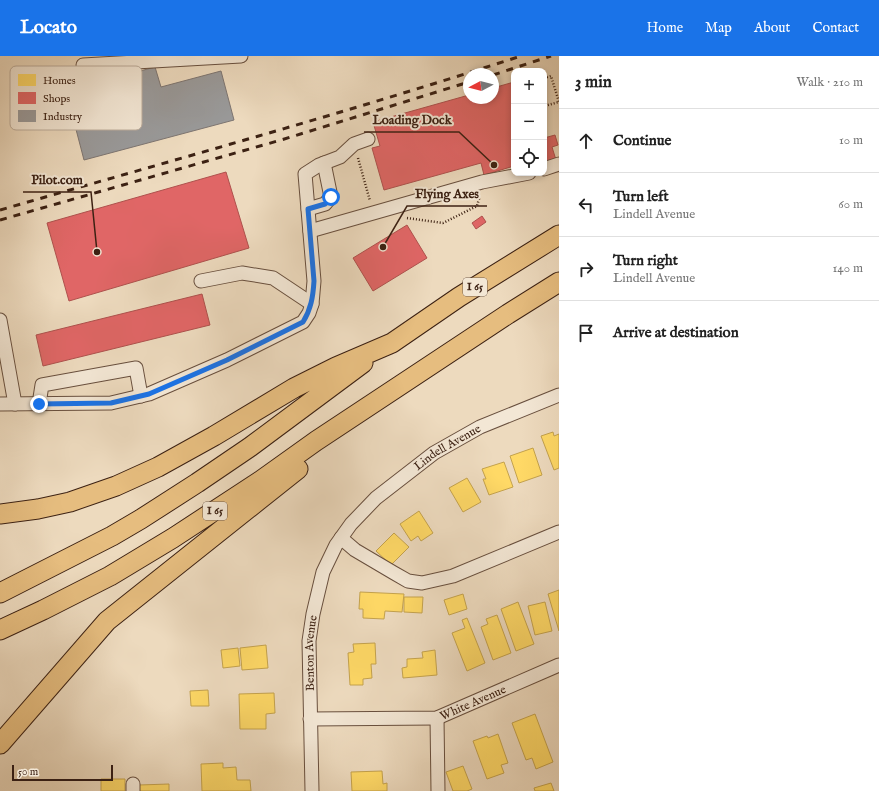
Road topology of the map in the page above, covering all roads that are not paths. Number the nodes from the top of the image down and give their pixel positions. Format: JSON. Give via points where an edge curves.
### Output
{"nodes":[{"id":1,"x":241,"y":56,"type":"edge"},
{"id":2,"x":83,"y":65,"type":"dead end"},
{"id":3,"x":368,"y":139,"type":"dead end"},
{"id":4,"x":324,"y":163,"type":"junction"},
{"id":5,"x":559,"y":164,"type":"edge"},
{"id":6,"x":547,"y":168,"type":"edge"},
{"id":7,"x":513,"y":176,"type":"edge"},
{"id":8,"x":308,"y":209,"type":"junction"},
{"id":9,"x":310,"y":231,"type":"junction"},
{"id":10,"x":559,"y":235,"type":"edge"},
{"id":11,"x":201,"y":280,"type":"dead end"},
{"id":12,"x":559,"y":282,"type":"edge"},
{"id":13,"x":312,"y":304,"type":"junction"},
{"id":14,"x":0,"y":320,"type":"edge"},
{"id":15,"x":392,"y":343,"type":"junction"},
{"id":16,"x":420,"y":374,"type":"junction"},
{"id":17,"x":559,"y":395,"type":"edge"},
{"id":18,"x":141,"y":396,"type":"junction"},
{"id":19,"x":0,"y":404,"type":"edge"},
{"id":20,"x":15,"y":404,"type":"junction"},
{"id":21,"x":39,"y":404,"type":"junction"},
{"id":22,"x":0,"y":514,"type":"edge"},
{"id":23,"x":351,"y":524,"type":"joint"},
{"id":24,"x":559,"y":532,"type":"edge"},
{"id":25,"x":341,"y":538,"type":"junction"},
{"id":26,"x":0,"y":594,"type":"edge"},
{"id":27,"x":0,"y":630,"type":"edge"},
{"id":28,"x":559,"y":665,"type":"edge"},
{"id":29,"x":437,"y":718,"type":"junction"},
{"id":30,"x":310,"y":719,"type":"junction"},
{"id":31,"x":0,"y":744,"type":"edge"},
{"id":32,"x":312,"y":791,"type":"edge"},
{"id":33,"x":438,"y":791,"type":"edge"}],
"edges":[{"from":1,"to":2,"type":"street"},
{"from":3,"to":4,"type":"street","via":[[354,144],[340,157]]},
{"from":4,"to":8,"type":"street","via":[[305,174]]},
{"from":4,"to":8,"type":"street","via":[[331,197],[325,204]]},
{"from":5,"to":6,"type":"street"},
{"from":7,"to":9,"type":"street","via":[[472,184]]},
{"from":8,"to":9,"type":"street"},
{"from":9,"to":13,"type":"street","via":[[314,281]]},
{"from":10,"to":15,"type":"highway","number":"I 65","via":[[459,297]]},
{"from":11,"to":13,"type":"street","via":[[242,273],[273,278]]},
{"from":12,"to":16,"type":"highway","number":"I 65"},
{"from":13,"to":18,"type":"street","via":[[303,322],[227,360]]},
{"from":14,"to":20,"type":"street"},
{"from":15,"to":22,"type":"highway","via":[[294,388],[180,455],[137,477],[70,502]]},
{"from":15,"to":26,"type":"highway","number":"I 65","via":[[250,447],[178,495],[112,536]]},
{"from":16,"to":27,"type":"highway","number":"I 65","via":[[173,538],[110,576]]},
{"from":16,"to":31,"type":"highway","via":[[107,621]]},
{"from":17,"to":23,"type":"street","name":"Lindell Avenue","via":[[480,427],[434,453],[376,498]]},
{"from":18,"to":21,"type":"street","via":[[111,403]]},
{"from":18,"to":21,"type":"street","via":[[136,368],[42,385]]},
{"from":19,"to":20,"type":"street"},
{"from":20,"to":21,"type":"street"},
{"from":23,"to":25,"type":"street","name":"Benton Avenue"},
{"from":24,"to":25,"type":"street","via":[[453,576],[422,583],[408,581],[394,574],[355,550]]},
{"from":25,"to":30,"type":"street","name":"Benton Avenue","via":[[323,572],[313,614],[309,641]]},
{"from":28,"to":29,"type":"street","name":"White Avenue"},
{"from":29,"to":30,"type":"street","name":"White Avenue"},
{"from":29,"to":33,"type":"street"},
{"from":30,"to":32,"type":"street","name":"Benton Avenue"}]}
